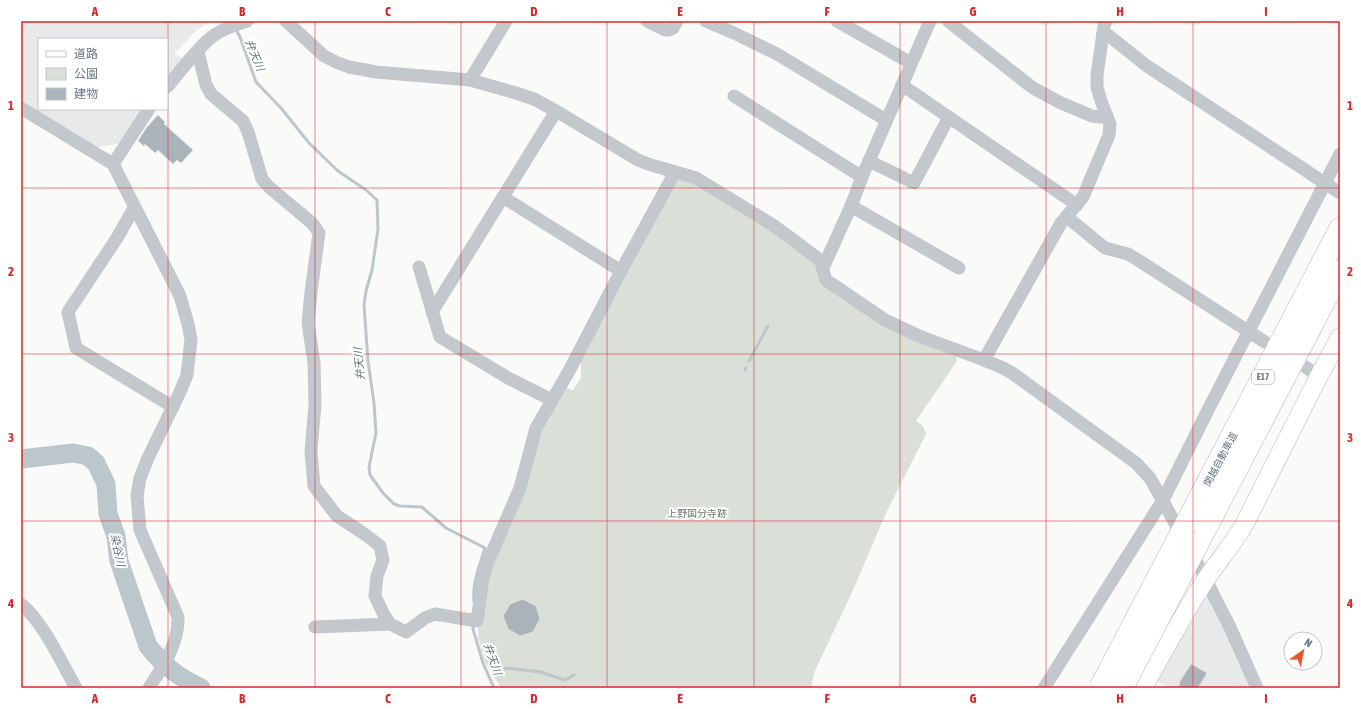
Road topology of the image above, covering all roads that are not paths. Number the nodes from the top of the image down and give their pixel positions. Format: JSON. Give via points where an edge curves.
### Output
{"nodes":[{"id":1,"x":247,"y":21,"type":"edge"},
{"id":2,"x":286,"y":21,"type":"edge"},
{"id":3,"x":506,"y":21,"type":"edge"},
{"id":4,"x":648,"y":21,"type":"edge"},
{"id":5,"x":677,"y":21,"type":"edge"},
{"id":6,"x":706,"y":21,"type":"edge"},
{"id":7,"x":837,"y":21,"type":"edge"},
{"id":8,"x":930,"y":21,"type":"edge"},
{"id":9,"x":948,"y":21,"type":"edge"},
{"id":10,"x":225,"y":26,"type":"edge"},
{"id":11,"x":1105,"y":27,"type":"edge"},
{"id":12,"x":198,"y":52,"type":"junction"},
{"id":13,"x":911,"y":63,"type":"junction"},
{"id":14,"x":470,"y":80,"type":"junction"},
{"id":15,"x":902,"y":85,"type":"junction"},
{"id":16,"x":168,"y":86,"type":"edge"},
{"id":17,"x":734,"y":96,"type":"dead end"},
{"id":18,"x":21,"y":108,"type":"edge"},
{"id":19,"x":148,"y":110,"type":"edge"},
{"id":20,"x":556,"y":111,"type":"junction"},
{"id":21,"x":1107,"y":116,"type":"junction"},
{"id":22,"x":949,"y":117,"type":"junction"},
{"id":23,"x":886,"y":120,"type":"junction"},
{"id":24,"x":1340,"y":154,"type":"edge"},
{"id":25,"x":869,"y":161,"type":"junction"},
{"id":26,"x":113,"y":164,"type":"junction"},
{"id":27,"x":675,"y":172,"type":"junction"},
{"id":28,"x":862,"y":177,"type":"junction"},
{"id":29,"x":1325,"y":183,"type":"junction"},
{"id":30,"x":1340,"y":193,"type":"edge"},
{"id":31,"x":503,"y":197,"type":"junction"},
{"id":32,"x":1077,"y":205,"type":"junction"},
{"id":33,"x":851,"y":206,"type":"junction"},
{"id":34,"x":134,"y":208,"type":"junction"},
{"id":35,"x":1067,"y":217,"type":"junction"},
{"id":36,"x":1340,"y":230,"type":"edge"},
{"id":37,"x":419,"y":267,"type":"dead end"},
{"id":38,"x":823,"y":268,"type":"junction"},
{"id":39,"x":959,"y":268,"type":"dead end"},
{"id":40,"x":620,"y":270,"type":"junction"},
{"id":41,"x":1340,"y":271,"type":"edge"},
{"id":42,"x":432,"y":312,"type":"junction"},
{"id":43,"x":1249,"y":332,"type":"junction"},
{"id":44,"x":1340,"y":337,"type":"edge"},
{"id":45,"x":1265,"y":342,"type":"dead end"},
{"id":46,"x":984,"y":360,"type":"junction"},
{"id":47,"x":1304,"y":366,"type":"dead end"},
{"id":48,"x":1319,"y":376,"type":"junction"},
{"id":49,"x":552,"y":400,"type":"junction"},
{"id":50,"x":173,"y":407,"type":"junction"},
{"id":51,"x":1163,"y":500,"type":"junction"},
{"id":52,"x":1206,"y":579,"type":"junction"},
{"id":53,"x":21,"y":604,"type":"edge"},
{"id":54,"x":390,"y":624,"type":"junction"},
{"id":55,"x":315,"y":627,"type":"dead end"},
{"id":56,"x":76,"y":688,"type":"edge"},
{"id":57,"x":149,"y":688,"type":"edge"},
{"id":58,"x":1044,"y":688,"type":"edge"},
{"id":59,"x":1100,"y":688,"type":"edge"},
{"id":60,"x":1122,"y":688,"type":"edge"},
{"id":61,"x":1143,"y":688,"type":"edge"},
{"id":62,"x":1257,"y":688,"type":"edge"}],
"edges":[{"from":1,"to":10,"type":"street"},
{"from":2,"to":14,"type":"street","via":[[324,56],[349,67],[376,72]]},
{"from":3,"to":14,"type":"street"},
{"from":4,"to":5,"type":"street","via":[[669,30]]},
{"from":6,"to":23,"type":"street","via":[[777,54]]},
{"from":7,"to":13,"type":"street"},
{"from":8,"to":13,"type":"street"},
{"from":9,"to":21,"type":"street","via":[[1043,94],[1092,116]]},
{"from":10,"to":12,"type":"street"},
{"from":11,"to":21,"type":"street","via":[[1097,81],[1098,92]]},
{"from":11,"to":29,"type":"street","via":[[1108,35],[1147,66]]},
{"from":12,"to":16,"type":"street"},
{"from":12,"to":54,"type":"street","via":[[206,85],[211,94],[243,121],[262,179],[313,224],[319,233],[308,323],[314,370],[315,404],[311,451],[314,486],[337,516],[380,546],[383,560],[377,576],[375,596]]},
{"from":13,"to":15,"type":"street"},
{"from":14,"to":20,"type":"street","via":[[534,99]]},
{"from":15,"to":22,"type":"street"},
{"from":15,"to":23,"type":"street"},
{"from":17,"to":28,"type":"street"},
{"from":18,"to":26,"type":"street"},
{"from":19,"to":26,"type":"street"},
{"from":20,"to":27,"type":"street","via":[[638,160]]},
{"from":20,"to":31,"type":"street"},
{"from":21,"to":32,"type":"street","via":[[1110,124],[1109,135]]},
{"from":22,"to":25,"type":"street","via":[[914,183]]},
{"from":22,"to":32,"type":"street"},
{"from":23,"to":25,"type":"street"},
{"from":24,"to":29,"type":"street"},
{"from":25,"to":28,"type":"street"},
{"from":26,"to":34,"type":"street"},
{"from":27,"to":38,"type":"street","via":[[696,178],[773,225],[820,260]]},
{"from":27,"to":40,"type":"street"},
{"from":28,"to":33,"type":"street"},
{"from":29,"to":30,"type":"street"},
{"from":29,"to":43,"type":"street"},
{"from":31,"to":40,"type":"street"},
{"from":31,"to":42,"type":"street"},
{"from":32,"to":35,"type":"street"},
{"from":33,"to":38,"type":"street"},
{"from":33,"to":39,"type":"street"},
{"from":34,"to":50,"type":"street","via":[[180,296],[188,324],[190,340],[187,375]]},
{"from":34,"to":50,"type":"street","via":[[68,312],[76,348]]},
{"from":35,"to":43,"type":"street","via":[[1105,248],[1128,254]]},
{"from":35,"to":46,"type":"street","via":[[1061,223]]},
{"from":36,"to":59,"type":"highway","name":"関越自動車道","number":"E17","bridge":true},
{"from":37,"to":42,"type":"street"},
{"from":38,"to":46,"type":"street","via":[[826,280],[885,320]]},
{"from":40,"to":49,"type":"street","via":[[576,360]]},
{"from":41,"to":60,"type":"highway","name":"関越自動車道","number":"E17","bridge":true},
{"from":42,"to":49,"type":"street","via":[[440,337],[508,378]]},
{"from":43,"to":45,"type":"street"},
{"from":43,"to":51,"type":"street"},
{"from":44,"to":48,"type":"street"},
{"from":46,"to":51,"type":"street","via":[[1012,374],[1136,464],[1150,478]]},
{"from":47,"to":48,"type":"street"},
{"from":48,"to":52,"type":"street","via":[[1243,526]]},
{"from":49,"to":54,"type":"street","via":[[535,432],[518,495],[487,564],[477,621],[436,614],[425,618],[406,632]]},
{"from":50,"to":57,"type":"street","via":[[148,458],[140,478],[137,496],[140,530],[178,617],[174,647]]},
{"from":51,"to":52,"type":"street"},
{"from":51,"to":58,"type":"street"},
{"from":52,"to":61,"type":"street"},
{"from":52,"to":62,"type":"street"},
{"from":53,"to":56,"type":"street","via":[[40,626]]},
{"from":54,"to":55,"type":"street"}]}
